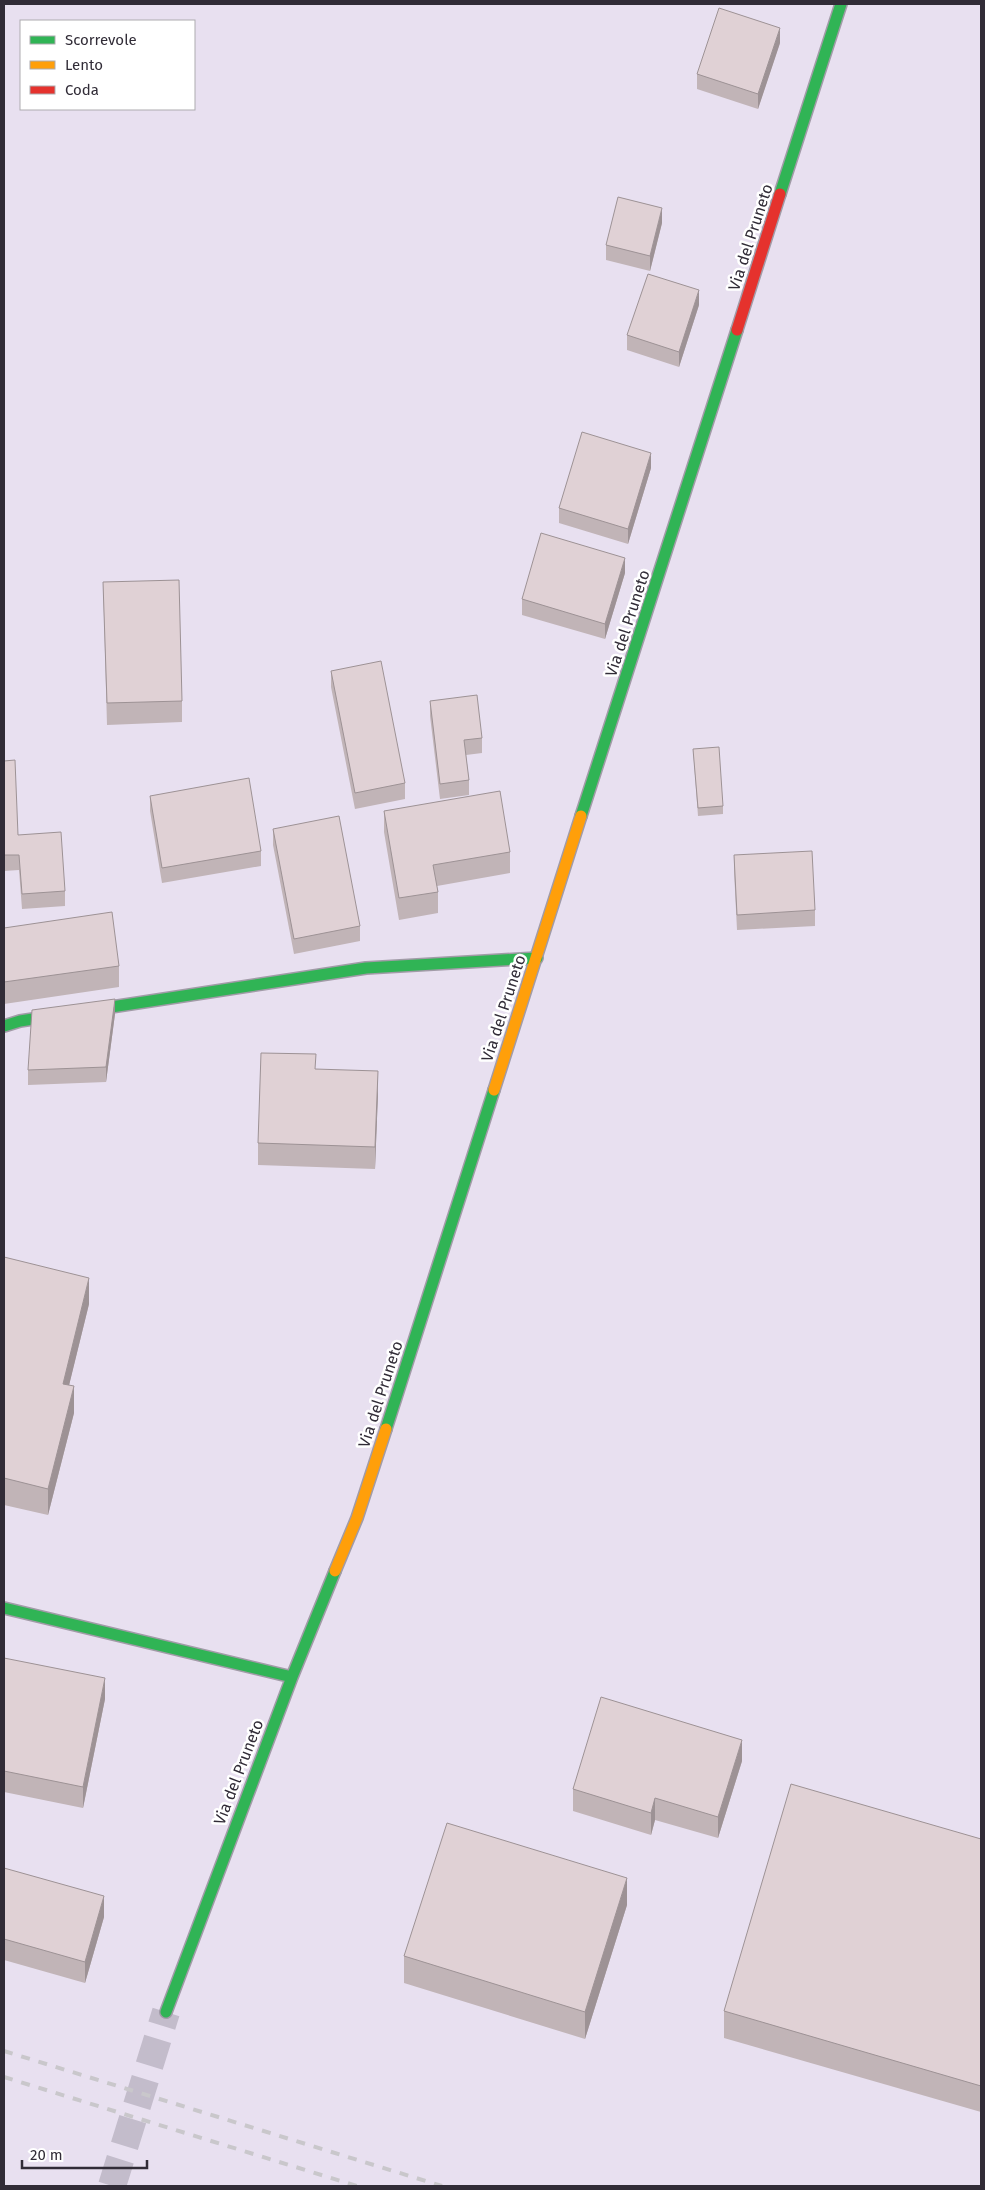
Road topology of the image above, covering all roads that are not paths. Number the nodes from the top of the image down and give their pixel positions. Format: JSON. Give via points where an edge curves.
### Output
{"nodes":[{"id":1,"x":842,"y":4,"type":"edge"},
{"id":2,"x":536,"y":958,"type":"junction"},
{"id":3,"x":4,"y":1026,"type":"edge"},
{"id":4,"x":4,"y":1608,"type":"edge"},
{"id":5,"x":292,"y":1677,"type":"junction"},
{"id":6,"x":166,"y":2012,"type":"tunnel mouth"}],
"edges":[{"from":1,"to":2,"type":"street","name":"Via del Pruneto"},
{"from":2,"to":3,"type":"street","via":[[366,968]]},
{"from":2,"to":5,"type":"street","name":"Via del Pruneto","via":[[357,1518]]},
{"from":4,"to":5,"type":"street"},
{"from":5,"to":6,"type":"street","name":"Via del Pruneto"}]}
